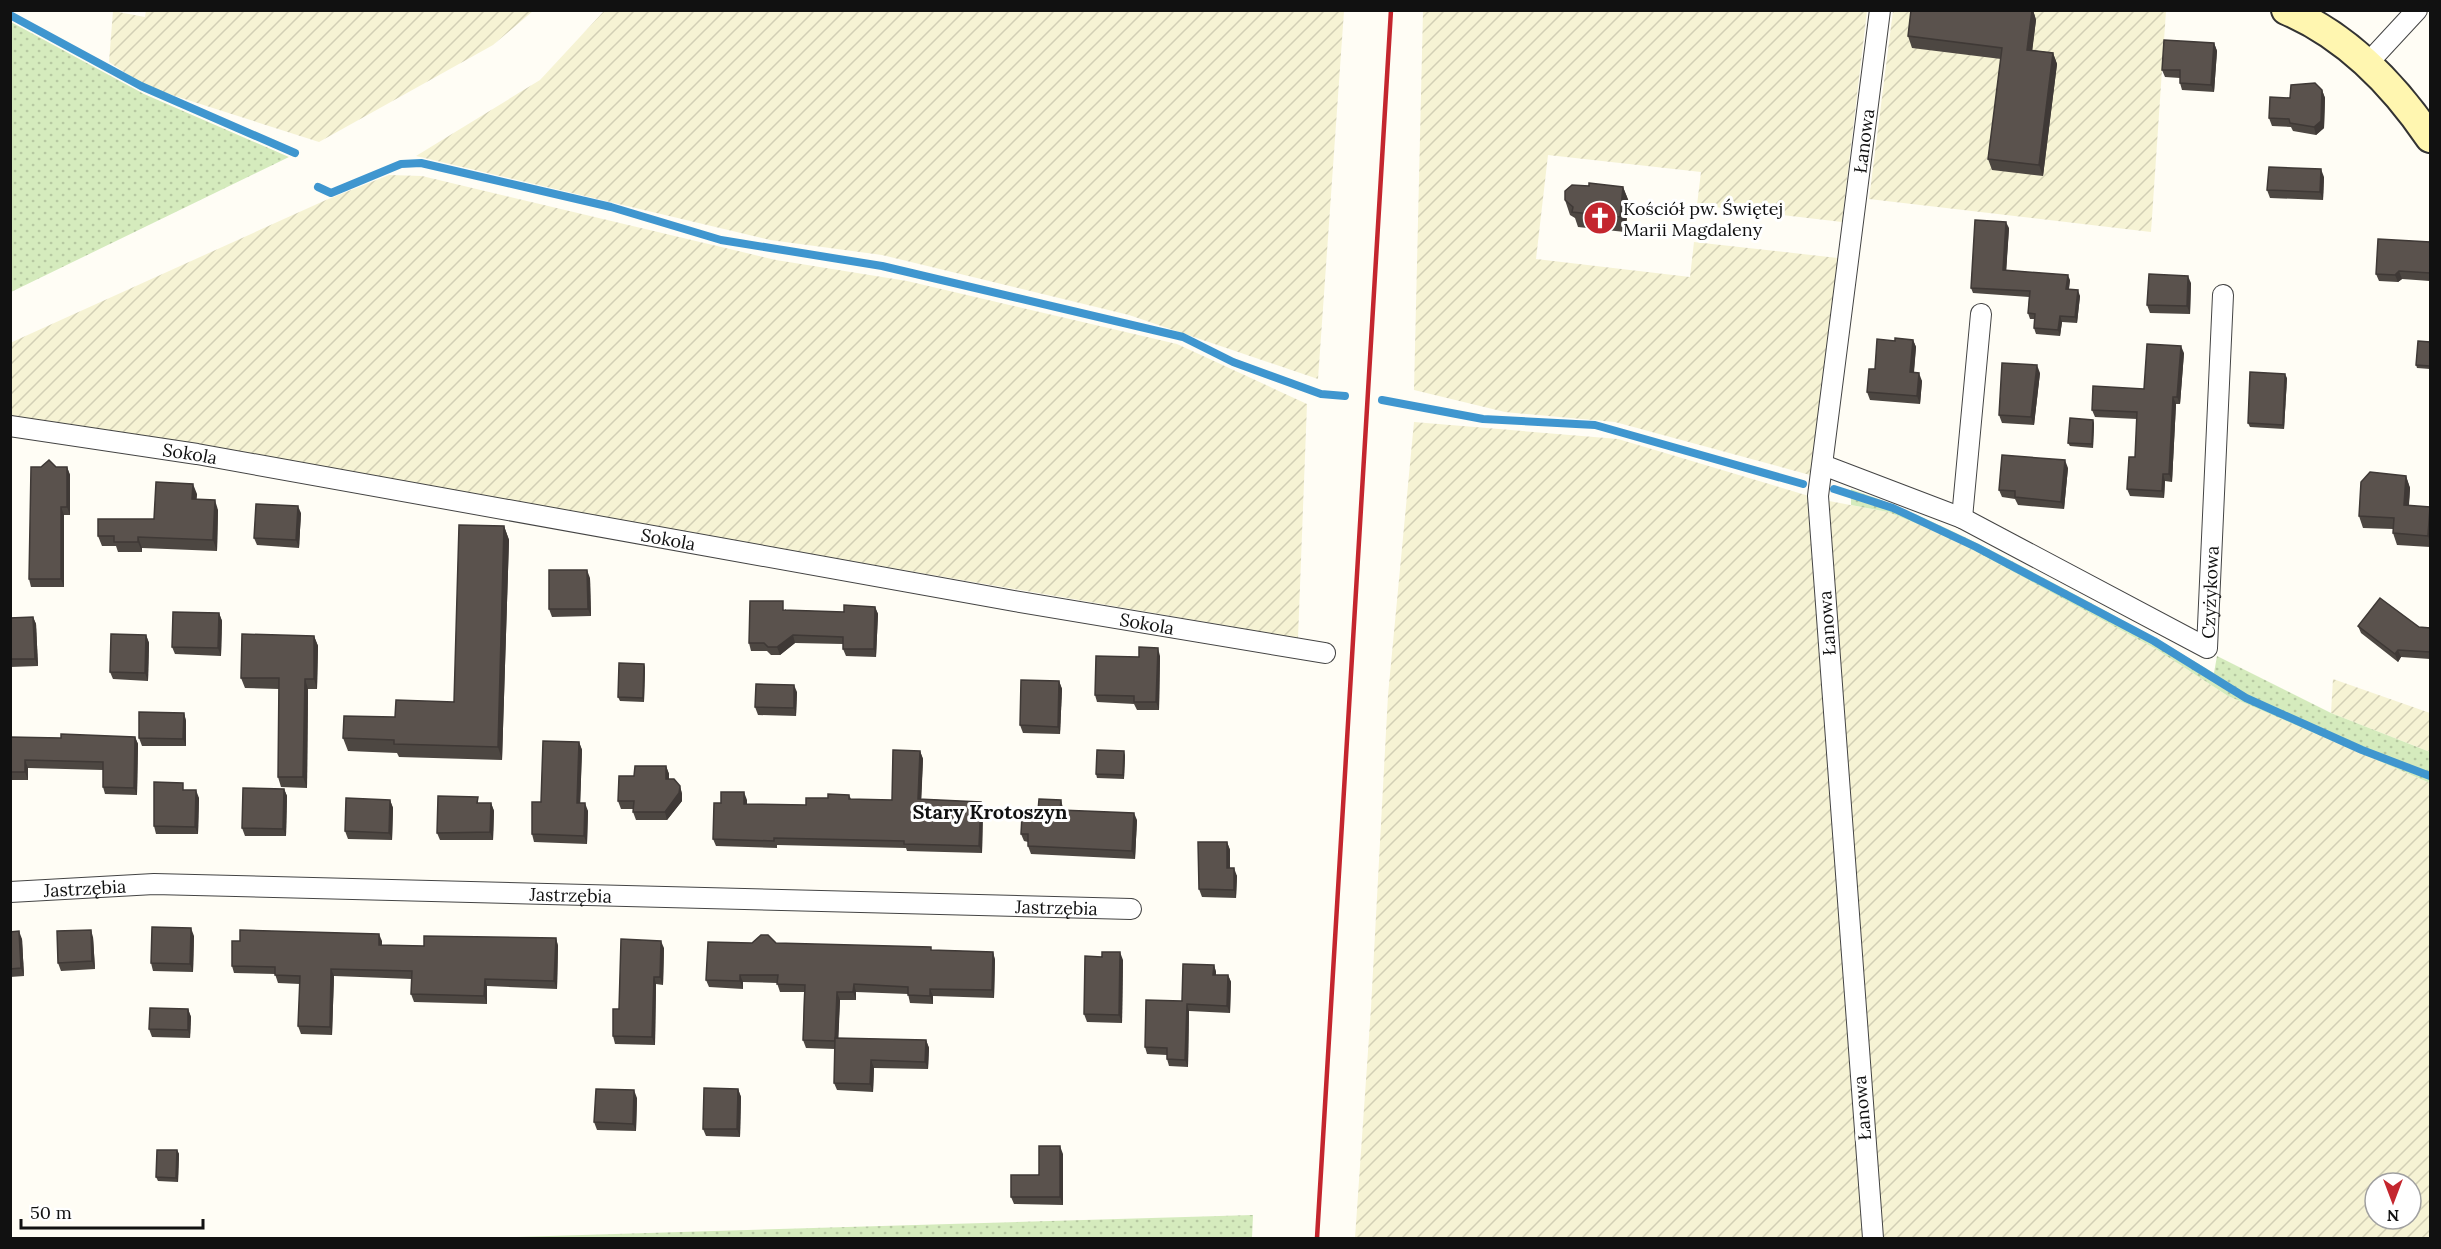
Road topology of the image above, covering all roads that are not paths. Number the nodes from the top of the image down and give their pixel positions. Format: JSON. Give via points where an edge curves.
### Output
{"nodes":[{"id":1,"x":1880,"y":10,"type":"edge"},
{"id":2,"x":2286,"y":10,"type":"edge"},
{"id":3,"x":2417,"y":10,"type":"edge"},
{"id":4,"x":2367,"y":64,"type":"junction"},
{"id":5,"x":2430,"y":138,"type":"edge"},
{"id":6,"x":2223,"y":295,"type":"dead end"},
{"id":7,"x":1981,"y":314,"type":"dead end"},
{"id":8,"x":10,"y":426,"type":"edge"},
{"id":9,"x":1823,"y":465,"type":"junction"},
{"id":10,"x":1962,"y":518,"type":"junction"},
{"id":11,"x":1326,"y":653,"type":"dead end"},
{"id":12,"x":10,"y":892,"type":"edge"},
{"id":13,"x":1131,"y":909,"type":"dead end"},
{"id":14,"x":1873,"y":1239,"type":"edge"}],
"edges":[{"from":1,"to":9,"type":"street","name":"Łanowa"},
{"from":2,"to":4,"type":"street","via":[[2308,20]]},
{"from":3,"to":4,"type":"street"},
{"from":4,"to":5,"type":"street","via":[[2408,105]]},
{"from":6,"to":10,"type":"street","name":"Czyżykowa","via":[[2207,648]]},
{"from":7,"to":10,"type":"street"},
{"from":8,"to":11,"type":"street","name":"Sokola","via":[[197,454],[1014,602]]},
{"from":9,"to":10,"type":"street","name":"Czyżykowa"},
{"from":9,"to":14,"type":"street","name":"Łanowa","via":[[1818,496]]},
{"from":12,"to":13,"type":"street","name":"Jastrzębia","via":[[165,884]]}]}
